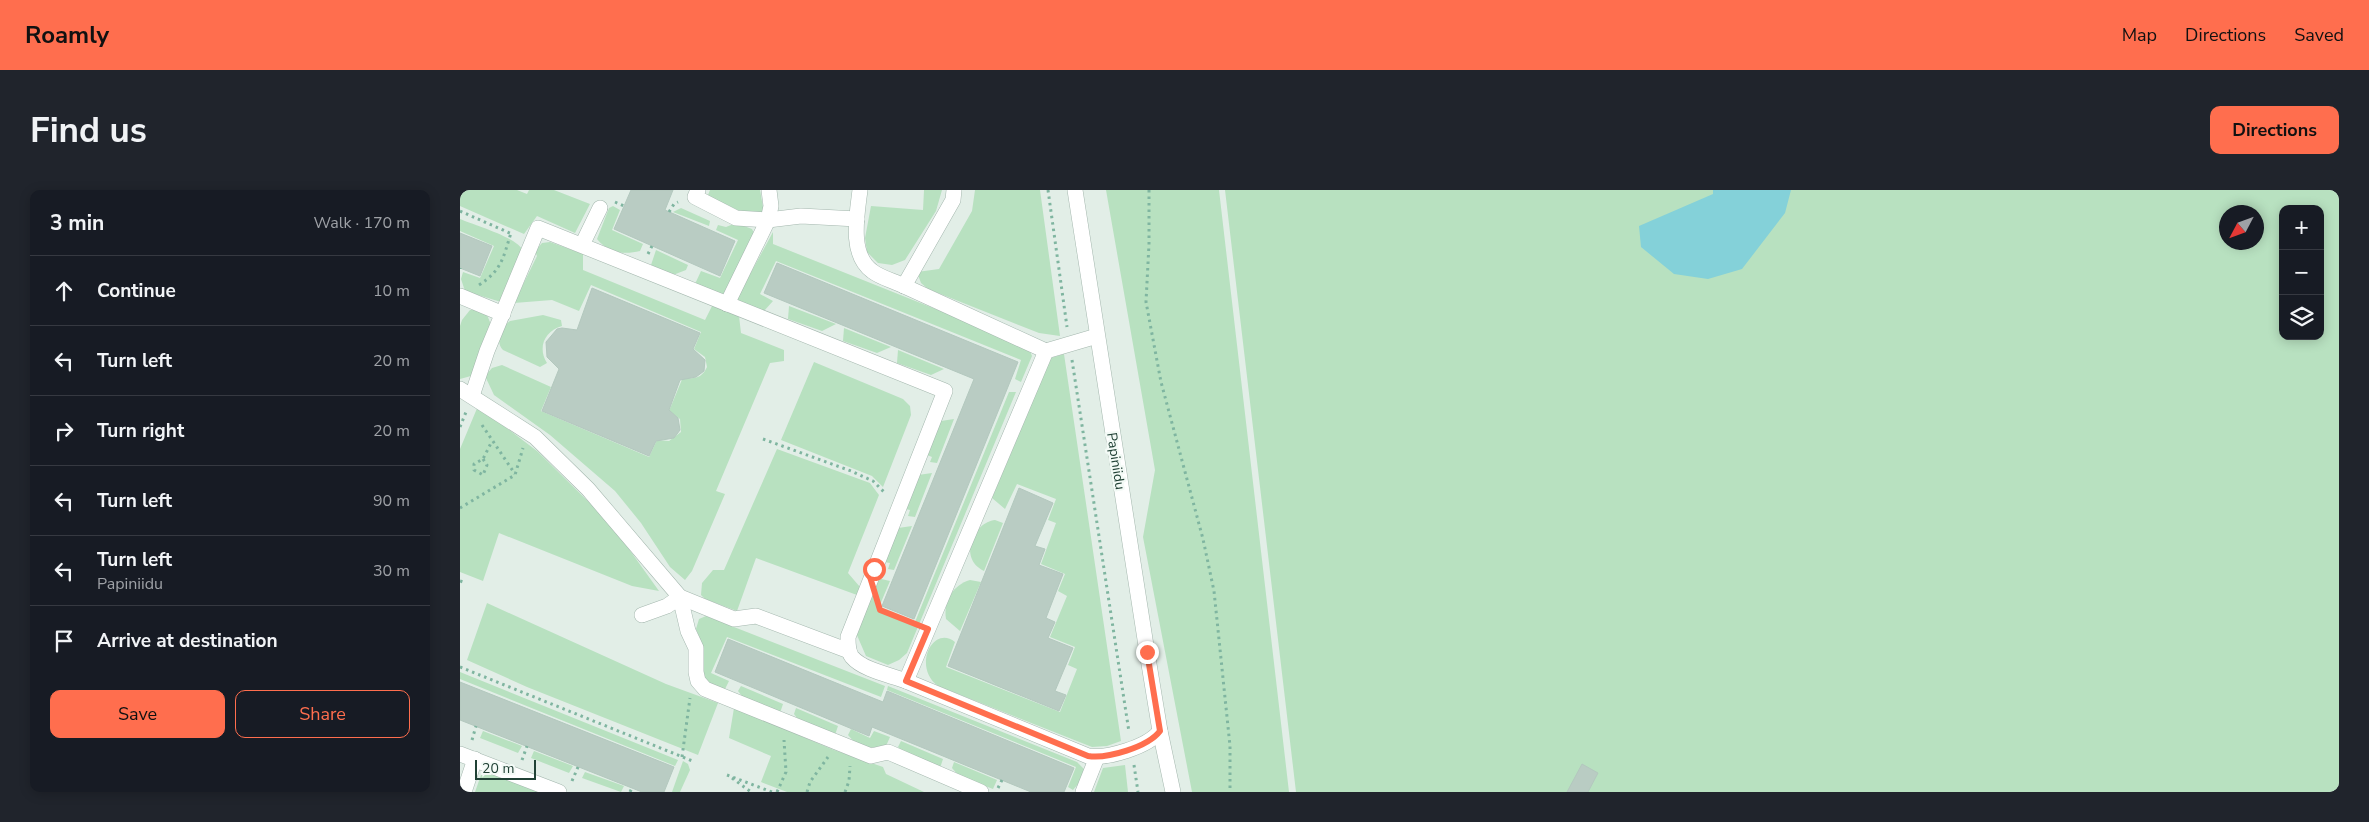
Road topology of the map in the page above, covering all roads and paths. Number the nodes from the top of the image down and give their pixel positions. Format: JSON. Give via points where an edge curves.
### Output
{"nodes":[{"id":1,"x":698,"y":190,"type":"edge"},
{"id":2,"x":769,"y":190,"type":"edge"},
{"id":3,"x":860,"y":190,"type":"edge"},
{"id":4,"x":954,"y":190,"type":"edge"},
{"id":5,"x":1048,"y":190,"type":"edge"},
{"id":6,"x":1075,"y":190,"type":"edge"},
{"id":7,"x":1149,"y":190,"type":"edge"},
{"id":8,"x":600,"y":208,"type":"dead end"},
{"id":9,"x":460,"y":211,"type":"edge"},
{"id":10,"x":856,"y":219,"type":"junction"},
{"id":11,"x":768,"y":220,"type":"junction"},
{"id":12,"x":511,"y":233,"type":"junction"},
{"id":13,"x":532,"y":243,"type":"junction"},
{"id":14,"x":582,"y":245,"type":"junction"},
{"id":15,"x":904,"y":286,"type":"junction"},
{"id":16,"x":464,"y":297,"type":"edge"},
{"id":17,"x":727,"y":304,"type":"junction"},
{"id":18,"x":503,"y":314,"type":"junction"},
{"id":19,"x":1096,"y":336,"type":"junction"},
{"id":20,"x":1069,"y":345,"type":"junction"},
{"id":21,"x":1046,"y":351,"type":"junction"},
{"id":22,"x":466,"y":392,"type":"edge"},
{"id":23,"x":478,"y":419,"type":"dead end"},
{"id":24,"x":528,"y":431,"type":"junction"},
{"id":25,"x":763,"y":439,"type":"dead end"},
{"id":26,"x":492,"y":440,"type":"junction"},
{"id":27,"x":483,"y":459,"type":"junction"},
{"id":28,"x":515,"y":474,"type":"junction"},
{"id":29,"x":898,"y":506,"type":"junction"},
{"id":30,"x":460,"y":508,"type":"edge"},
{"id":31,"x":870,"y":577,"type":"junction"},
{"id":32,"x":460,"y":581,"type":"edge"},
{"id":33,"x":466,"y":583,"type":"dead end"},
{"id":34,"x":680,"y":597,"type":"junction"},
{"id":35,"x":642,"y":615,"type":"dead end"},
{"id":36,"x":928,"y":629,"type":"junction"},
{"id":37,"x":849,"y":652,"type":"junction"},
{"id":38,"x":460,"y":667,"type":"edge"},
{"id":39,"x":698,"y":681,"type":"junction"},
{"id":40,"x":906,"y":681,"type":"junction"},
{"id":41,"x":784,"y":721,"type":"junction"},
{"id":42,"x":476,"y":726,"type":"dead end"},
{"id":43,"x":1160,"y":731,"type":"junction"},
{"id":44,"x":471,"y":742,"type":"dead end"},
{"id":45,"x":845,"y":745,"type":"junction"},
{"id":46,"x":527,"y":746,"type":"dead end"},
{"id":47,"x":1131,"y":748,"type":"junction"},
{"id":48,"x":460,"y":754,"type":"edge"},
{"id":49,"x":682,"y":757,"type":"junction"},
{"id":50,"x":1097,"y":757,"type":"junction"},
{"id":51,"x":475,"y":759,"type":"junction"},
{"id":52,"x":521,"y":761,"type":"dead end"},
{"id":53,"x":695,"y":762,"type":"dead end"},
{"id":54,"x":578,"y":767,"type":"dead end"},
{"id":55,"x":572,"y":781,"type":"dead end"},
{"id":56,"x":464,"y":792,"type":"edge"},
{"id":57,"x":559,"y":792,"type":"edge"},
{"id":58,"x":751,"y":792,"type":"edge"},
{"id":59,"x":772,"y":792,"type":"edge"},
{"id":60,"x":777,"y":792,"type":"edge"},
{"id":61,"x":807,"y":792,"type":"edge"},
{"id":62,"x":845,"y":792,"type":"edge"},
{"id":63,"x":982,"y":792,"type":"edge"},
{"id":64,"x":1083,"y":792,"type":"edge"},
{"id":65,"x":1138,"y":792,"type":"edge"},
{"id":66,"x":1173,"y":792,"type":"edge"},
{"id":67,"x":1230,"y":792,"type":"edge"}],
"edges":[{"from":1,"to":11,"type":"street","via":[[695,197],[736,218]]},
{"from":2,"to":11,"type":"street","via":[[771,206]]},
{"from":3,"to":10,"type":"street"},
{"from":4,"to":15,"type":"street","via":[[953,200]]},
{"from":5,"to":20,"type":"path"},
{"from":6,"to":19,"type":"street","name":"Papiniidu"},
{"from":7,"to":67,"type":"path","via":[[1146,302],[1160,382],[1203,538],[1214,591],[1230,746]]},
{"from":8,"to":14,"type":"street"},
{"from":9,"to":12,"type":"path"},
{"from":10,"to":11,"type":"street","via":[[801,216]]},
{"from":10,"to":15,"type":"street","via":[[858,254],[872,271]]},
{"from":11,"to":17,"type":"street"},
{"from":12,"to":13,"type":"path"},
{"from":12,"to":16,"type":"path","via":[[494,276]]},
{"from":13,"to":14,"type":"street","via":[[538,228]]},
{"from":13,"to":18,"type":"street"},
{"from":14,"to":17,"type":"street"},
{"from":15,"to":21,"type":"street"},
{"from":16,"to":18,"type":"street"},
{"from":17,"to":29,"type":"street","via":[[945,391]]},
{"from":18,"to":22,"type":"street"},
{"from":19,"to":20,"type":"street"},
{"from":19,"to":43,"type":"street","name":"Papiniidu"},
{"from":20,"to":21,"type":"street"},
{"from":20,"to":47,"type":"path"},
{"from":21,"to":36,"type":"street"},
{"from":22,"to":24,"type":"street"},
{"from":23,"to":26,"type":"path"},
{"from":24,"to":28,"type":"path"},
{"from":24,"to":34,"type":"street","via":[[588,489]]},
{"from":25,"to":29,"type":"path","via":[[873,481]]},
{"from":26,"to":27,"type":"path"},
{"from":26,"to":28,"type":"path"},
{"from":27,"to":27,"type":"path","via":[[474,464],[474,470],[483,475],[487,465]]},
{"from":28,"to":30,"type":"path"},
{"from":29,"to":31,"type":"street"},
{"from":31,"to":36,"type":"path","via":[[880,610]]},
{"from":31,"to":37,"type":"street","via":[[848,638]]},
{"from":32,"to":33,"type":"path"},
{"from":34,"to":35,"type":"street","via":[[667,606]]},
{"from":34,"to":37,"type":"street","via":[[734,619],[756,616]]},
{"from":34,"to":39,"type":"street","via":[[688,631],[696,648]]},
{"from":36,"to":40,"type":"street"},
{"from":37,"to":40,"type":"street","via":[[864,665]]},
{"from":38,"to":49,"type":"path"},
{"from":39,"to":41,"type":"street","via":[[705,689]]},
{"from":39,"to":49,"type":"path","via":[[691,688]]},
{"from":40,"to":50,"type":"street"},
{"from":41,"to":45,"type":"street"},
{"from":41,"to":60,"type":"path","via":[[786,772]]},
{"from":42,"to":44,"type":"path"},
{"from":43,"to":47,"type":"street","via":[[1150,742]]},
{"from":43,"to":66,"type":"street","name":"Papiniidu"},
{"from":45,"to":61,"type":"path","via":[[810,782]]},
{"from":45,"to":62,"type":"path","via":[[850,781]]},
{"from":45,"to":63,"type":"street","via":[[871,756],[888,752]]},
{"from":46,"to":52,"type":"path"},
{"from":47,"to":50,"type":"street"},
{"from":47,"to":65,"type":"path"},
{"from":48,"to":51,"type":"street"},
{"from":49,"to":53,"type":"path"},
{"from":50,"to":64,"type":"street"},
{"from":51,"to":56,"type":"street"},
{"from":51,"to":57,"type":"street"},
{"from":54,"to":55,"type":"path"},
{"from":58,"to":59,"type":"path","via":[[727,775]]}]}
